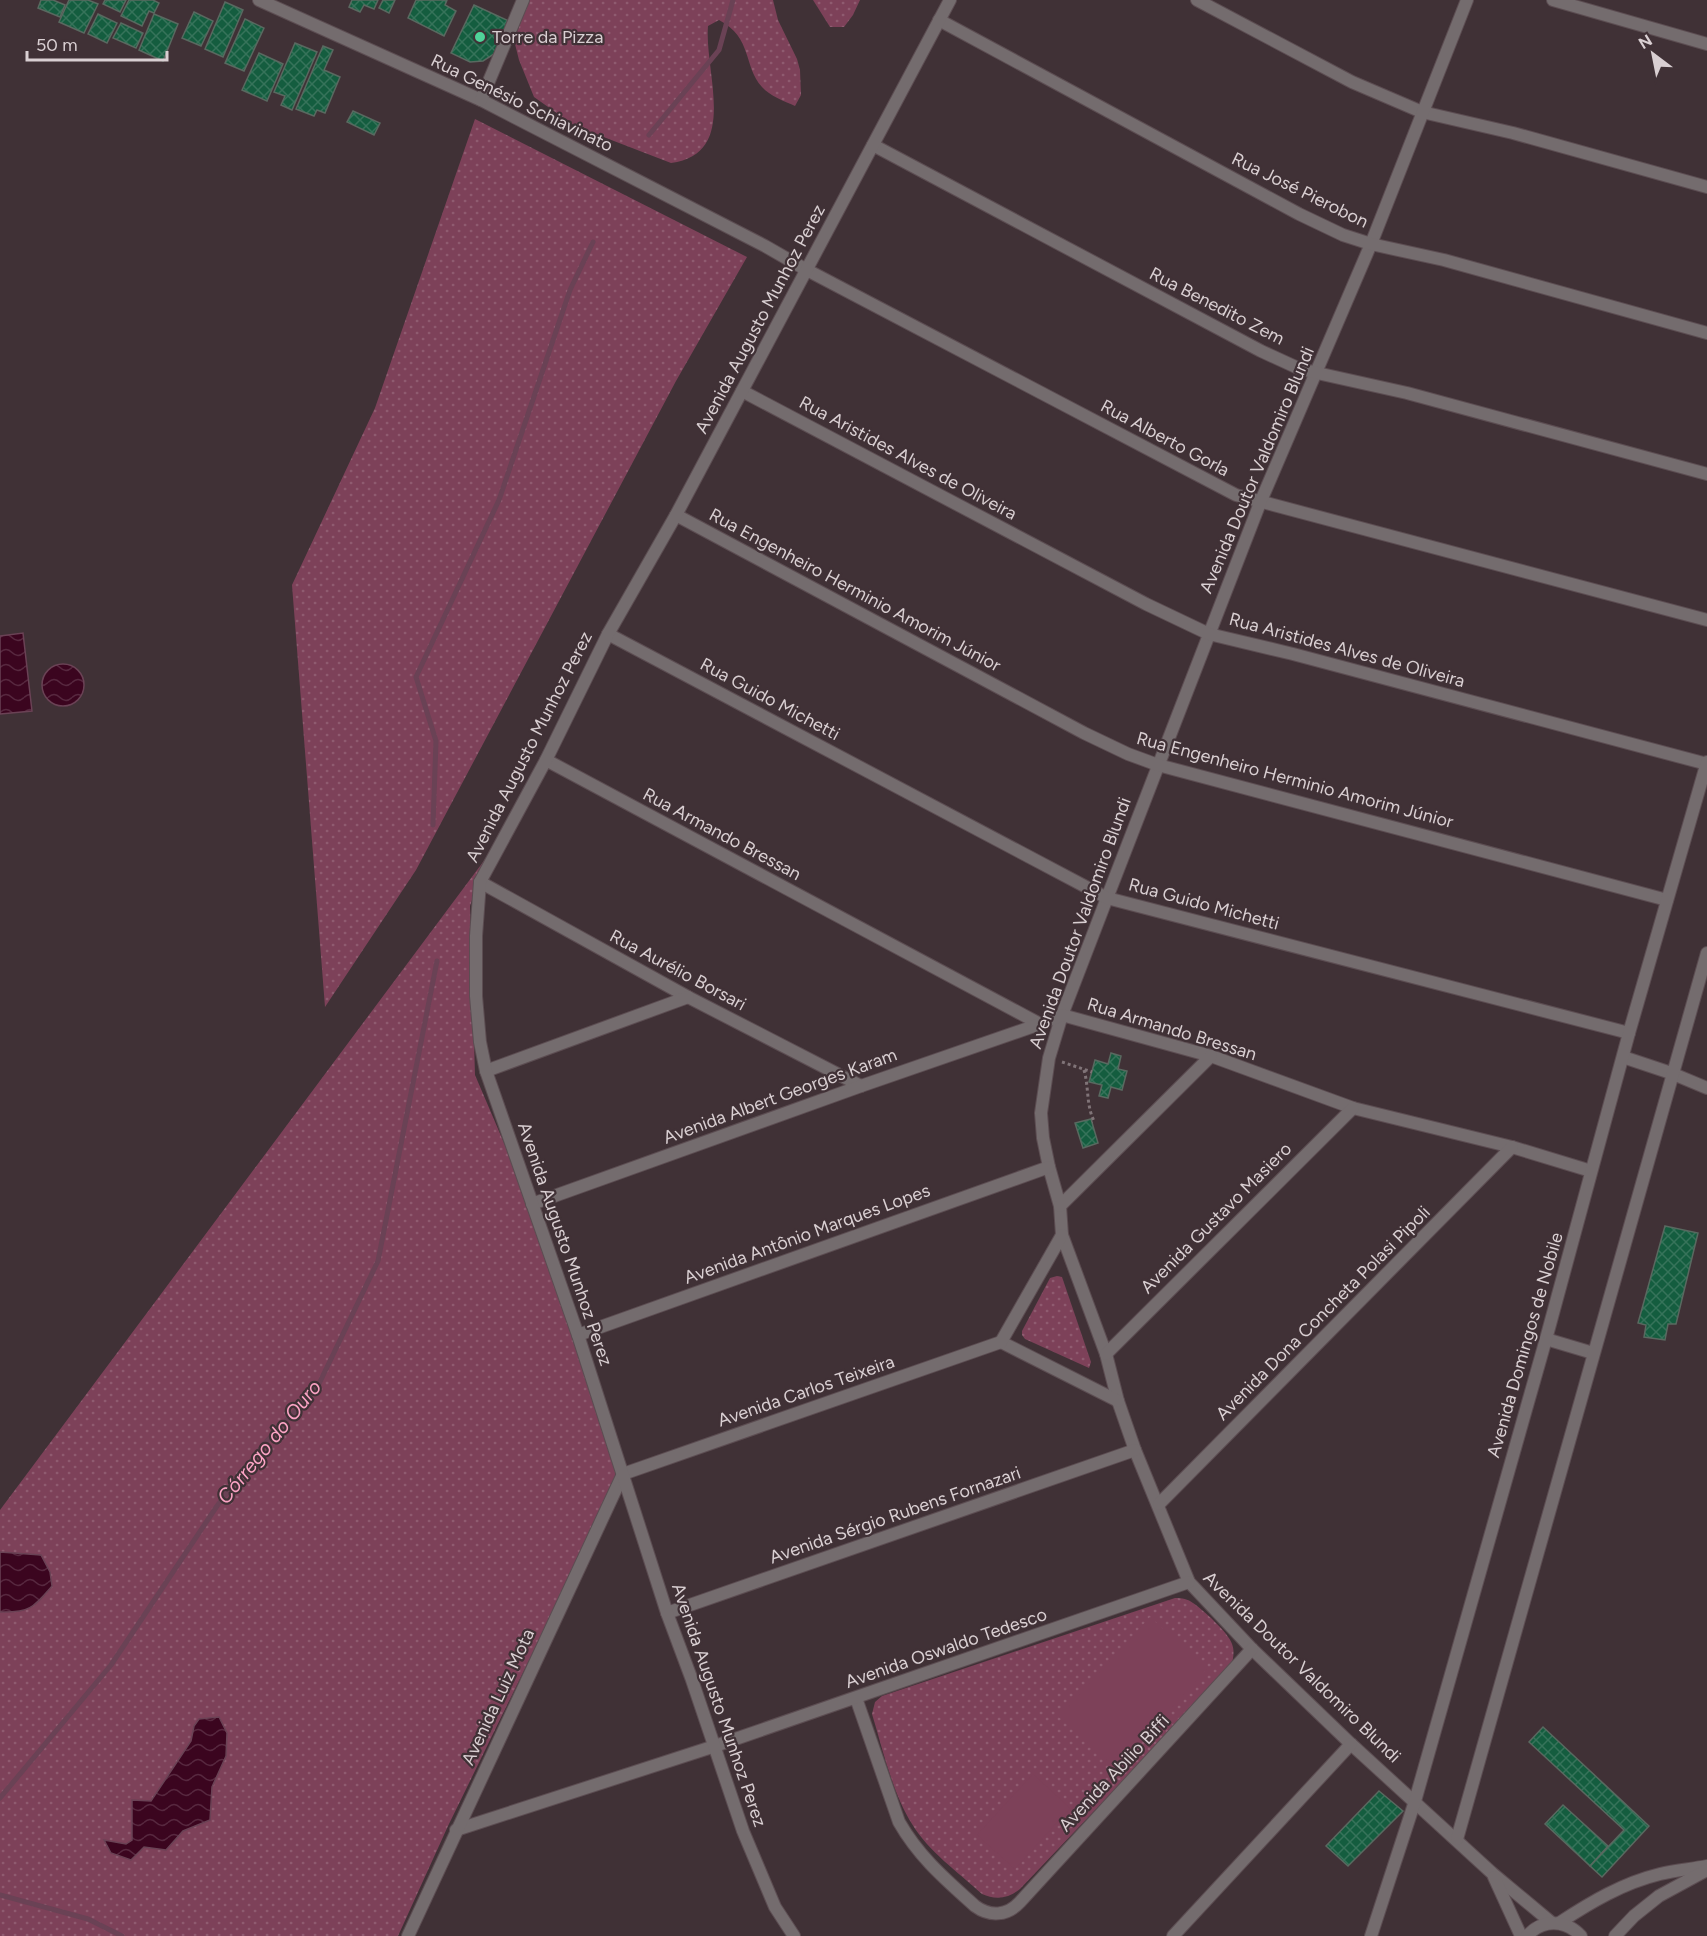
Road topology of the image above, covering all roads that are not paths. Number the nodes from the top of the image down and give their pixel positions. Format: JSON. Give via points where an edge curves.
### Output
{"nodes":[{"id":1,"x":259,"y":0,"type":"edge"},
{"id":2,"x":523,"y":0,"type":"edge"},
{"id":3,"x":950,"y":0,"type":"edge"},
{"id":4,"x":1197,"y":0,"type":"edge"},
{"id":5,"x":1467,"y":0,"type":"edge"},
{"id":6,"x":1553,"y":0,"type":"edge"},
{"id":7,"x":939,"y":20,"type":"junction"},
{"id":8,"x":1707,"y":44,"type":"edge"},
{"id":9,"x":482,"y":100,"type":"junction"},
{"id":10,"x":1422,"y":112,"type":"junction"},
{"id":11,"x":873,"y":145,"type":"junction"},
{"id":12,"x":1707,"y":187,"type":"edge"},
{"id":13,"x":1371,"y":244,"type":"junction"},
{"id":14,"x":805,"y":270,"type":"junction"},
{"id":15,"x":1707,"y":333,"type":"edge"},
{"id":16,"x":1317,"y":373,"type":"junction"},
{"id":17,"x":742,"y":391,"type":"junction"},
{"id":18,"x":1707,"y":474,"type":"edge"},
{"id":19,"x":1260,"y":503,"type":"junction"},
{"id":20,"x":676,"y":515,"type":"junction"},
{"id":21,"x":1707,"y":620,"type":"edge"},
{"id":22,"x":608,"y":634,"type":"junction"},
{"id":23,"x":1209,"y":634,"type":"junction"},
{"id":24,"x":546,"y":760,"type":"junction"},
{"id":25,"x":1707,"y":763,"type":"edge"},
{"id":26,"x":1158,"y":765,"type":"junction"},
{"id":27,"x":480,"y":882,"type":"junction"},
{"id":28,"x":1107,"y":898,"type":"junction"},
{"id":29,"x":1667,"y":900,"type":"junction"},
{"id":30,"x":1707,"y":953,"type":"edge"},
{"id":31,"x":688,"y":997,"type":"junction"},
{"id":32,"x":1062,"y":1015,"type":"junction"},
{"id":33,"x":1040,"y":1024,"type":"junction"},
{"id":34,"x":1629,"y":1033,"type":"junction"},
{"id":35,"x":1211,"y":1056,"type":"junction"},
{"id":36,"x":1623,"y":1057,"type":"junction"},
{"id":37,"x":486,"y":1071,"type":"junction"},
{"id":38,"x":1671,"y":1073,"type":"junction"},
{"id":39,"x":861,"y":1086,"type":"junction"},
{"id":40,"x":1707,"y":1088,"type":"edge"},
{"id":41,"x":1353,"y":1108,"type":"junction"},
{"id":42,"x":1512,"y":1147,"type":"junction"},
{"id":43,"x":1048,"y":1167,"type":"junction"},
{"id":44,"x":1591,"y":1171,"type":"junction"},
{"id":45,"x":532,"y":1203,"type":"junction"},
{"id":46,"x":1060,"y":1206,"type":"junction"},
{"id":47,"x":1062,"y":1235,"type":"junction"},
{"id":48,"x":578,"y":1335,"type":"junction"},
{"id":49,"x":1546,"y":1340,"type":"junction"},
{"id":50,"x":1001,"y":1342,"type":"junction"},
{"id":51,"x":1593,"y":1353,"type":"junction"},
{"id":52,"x":1106,"y":1354,"type":"junction"},
{"id":53,"x":1118,"y":1401,"type":"junction"},
{"id":54,"x":1135,"y":1450,"type":"junction"},
{"id":55,"x":622,"y":1474,"type":"junction"},
{"id":56,"x":1159,"y":1504,"type":"junction"},
{"id":57,"x":1189,"y":1582,"type":"junction"},
{"id":58,"x":667,"y":1613,"type":"junction"},
{"id":59,"x":1252,"y":1649,"type":"junction"},
{"id":60,"x":856,"y":1698,"type":"junction"},
{"id":61,"x":1351,"y":1744,"type":"junction"},
{"id":62,"x":715,"y":1746,"type":"junction"},
{"id":63,"x":1415,"y":1801,"type":"junction"},
{"id":64,"x":456,"y":1830,"type":"junction"},
{"id":65,"x":1457,"y":1839,"type":"junction"},
{"id":66,"x":1707,"y":1868,"type":"edge"},
{"id":67,"x":1492,"y":1873,"type":"junction"},
{"id":68,"x":1556,"y":1923,"type":"junction"},
{"id":69,"x":1371,"y":1935,"type":"edge"},
{"id":70,"x":408,"y":1936,"type":"edge"},
{"id":71,"x":794,"y":1936,"type":"edge"},
{"id":72,"x":1173,"y":1936,"type":"edge"},
{"id":73,"x":1521,"y":1936,"type":"edge"},
{"id":74,"x":1527,"y":1936,"type":"edge"},
{"id":75,"x":1581,"y":1936,"type":"edge"},
{"id":76,"x":1615,"y":1936,"type":"edge"}],
"edges":[{"from":1,"to":9,"type":"street","name":"Rua Genésio Schiavinato"},
{"from":2,"to":9,"type":"street"},
{"from":3,"to":7,"type":"street","name":"Avenida Augusto Munhoz Perez"},
{"from":4,"to":10,"type":"street","via":[[1352,82]]},
{"from":5,"to":10,"type":"street","name":"Avenida Doutor Valdomiro Blundi"},
{"from":6,"to":8,"type":"street"},
{"from":7,"to":11,"type":"street","name":"Avenida Augusto Munhoz Perez"},
{"from":7,"to":13,"type":"street","name":"Rua José Pierobon","via":[[1299,214]]},
{"from":9,"to":14,"type":"street","name":"Rua Genésio Schiavinato"},
{"from":10,"to":12,"type":"street"},
{"from":10,"to":13,"type":"street","name":"Avenida Doutor Valdomiro Blundi"},
{"from":11,"to":14,"type":"street","name":"Avenida Augusto Munhoz Perez"},
{"from":11,"to":16,"type":"street","name":"Rua Benedito Zem","via":[[1261,351]]},
{"from":13,"to":15,"type":"street","name":"Rua José Pierobon","via":[[1444,260]]},
{"from":13,"to":16,"type":"street","name":"Avenida Doutor Valdomiro Blundi"},
{"from":14,"to":17,"type":"street","name":"Avenida Augusto Munhoz Perez"},
{"from":14,"to":19,"type":"street","name":"Rua Alberto Gorla","via":[[1204,479]]},
{"from":16,"to":18,"type":"street","name":"Rua Benedito Zem","via":[[1407,393]]},
{"from":16,"to":19,"type":"street","name":"Avenida Doutor Valdomiro Blundi"},
{"from":17,"to":20,"type":"street","name":"Avenida Augusto Munhoz Perez"},
{"from":17,"to":23,"type":"street","name":"Rua Aristides Alves de Oliveira"},
{"from":19,"to":21,"type":"street","name":"Rua Alberto Gorla"},
{"from":19,"to":23,"type":"street","name":"Avenida Doutor Valdomiro Blundi"},
{"from":20,"to":22,"type":"street","name":"Avenida Augusto Munhoz Perez"},
{"from":20,"to":26,"type":"street","name":"Rua Engenheiro Herminio Amorim Júnior","via":[[1084,733]]},
{"from":22,"to":24,"type":"street","name":"Avenida Augusto Munhoz Perez"},
{"from":22,"to":28,"type":"street","name":"Rua Guido Michetti"},
{"from":23,"to":25,"type":"street","name":"Rua Aristides Alves de Oliveira"},
{"from":23,"to":26,"type":"street","name":"Avenida Doutor Valdomiro Blundi"},
{"from":24,"to":27,"type":"street","name":"Avenida Augusto Munhoz Perez"},
{"from":24,"to":33,"type":"street","name":"Rua Armando Bressan"},
{"from":25,"to":29,"type":"street","name":"Avenida Domingos de Nobile"},
{"from":26,"to":28,"type":"street","name":"Avenida Doutor Valdomiro Blundi"},
{"from":26,"to":29,"type":"street","name":"Rua Engenheiro Herminio Amorim Júnior"},
{"from":27,"to":31,"type":"street","name":"Rua Aurélio Borsari"},
{"from":27,"to":37,"type":"street","name":"Avenida Augusto Munhoz Perez","via":[[476,996]]},
{"from":28,"to":32,"type":"street","name":"Avenida Doutor Valdomiro Blundi"},
{"from":28,"to":34,"type":"street","name":"Rua Guido Michetti"},
{"from":29,"to":34,"type":"street","name":"Avenida Domingos de Nobile"},
{"from":30,"to":38,"type":"street"},
{"from":31,"to":37,"type":"street"},
{"from":31,"to":39,"type":"street","name":"Rua Aurélio Borsari"},
{"from":32,"to":33,"type":"street","name":"Rua Armando Bressan"},
{"from":32,"to":35,"type":"street","name":"Rua Armando Bressan"},
{"from":32,"to":43,"type":"street","name":"Avenida Doutor Valdomiro Blundi","via":[[1049,1058],[1041,1113]]},
{"from":33,"to":39,"type":"street","name":"Avenida Albert Georges Karam"},
{"from":34,"to":36,"type":"street","name":"Avenida Domingos de Nobile"},
{"from":35,"to":41,"type":"street","name":"Rua Armando Bressan"},
{"from":35,"to":46,"type":"street"},
{"from":36,"to":38,"type":"street"},
{"from":36,"to":44,"type":"street","name":"Avenida Domingos de Nobile"},
{"from":37,"to":45,"type":"street","name":"Avenida Augusto Munhoz Perez"},
{"from":38,"to":40,"type":"street"},
{"from":38,"to":51,"type":"street"},
{"from":39,"to":45,"type":"street","name":"Avenida Albert Georges Karam"},
{"from":41,"to":42,"type":"street","name":"Rua Armando Bressan"},
{"from":41,"to":52,"type":"street","name":"Avenida Gustavo Masiero"},
{"from":42,"to":44,"type":"street","name":"Rua Armando Bressan"},
{"from":42,"to":56,"type":"street","name":"Avenida Dona Concheta Polasi Pipoli"},
{"from":43,"to":46,"type":"street","name":"Avenida Doutor Valdomiro Blundi"},
{"from":43,"to":48,"type":"street","name":"Avenida Antônio Marques Lopes"},
{"from":44,"to":49,"type":"street","name":"Avenida Domingos de Nobile"},
{"from":45,"to":48,"type":"street","name":"Avenida Augusto Munhoz Perez"},
{"from":46,"to":47,"type":"street","name":"Avenida Doutor Valdomiro Blundi"},
{"from":47,"to":50,"type":"street"},
{"from":47,"to":52,"type":"street","name":"Avenida Doutor Valdomiro Blundi"},
{"from":48,"to":55,"type":"street","name":"Avenida Augusto Munhoz Perez"},
{"from":49,"to":51,"type":"street"},
{"from":49,"to":63,"type":"street","name":"Avenida Domingos de Nobile"},
{"from":50,"to":53,"type":"street"},
{"from":50,"to":55,"type":"street","name":"Avenida Carlos Teixeira"},
{"from":51,"to":65,"type":"street"},
{"from":52,"to":53,"type":"street","name":"Avenida Doutor Valdomiro Blundi"},
{"from":53,"to":54,"type":"street","name":"Avenida Doutor Valdomiro Blundi"},
{"from":54,"to":56,"type":"street","name":"Avenida Doutor Valdomiro Blundi"},
{"from":54,"to":58,"type":"street","name":"Avenida Sérgio Rubens Fornazari"},
{"from":55,"to":58,"type":"street","name":"Avenida Augusto Munhoz Perez"},
{"from":55,"to":64,"type":"street","name":"Avenida Luiz Mota"},
{"from":56,"to":57,"type":"street","name":"Avenida Doutor Valdomiro Blundi"},
{"from":57,"to":59,"type":"street","name":"Avenida Doutor Valdomiro Blundi"},
{"from":57,"to":60,"type":"street","name":"Avenida Oswaldo Tedesco"},
{"from":58,"to":62,"type":"street","name":"Avenida Augusto Munhoz Perez"},
{"from":59,"to":60,"type":"street","name":"Avenida Abilio Biffi","via":[[1017,1906],[998,1914],[975,1906],[921,1856],[909,1839],[899,1821]]},
{"from":59,"to":61,"type":"street","name":"Avenida Doutor Valdomiro Blundi"},
{"from":60,"to":62,"type":"street","name":"Avenida Oswaldo Tedesco"},
{"from":61,"to":63,"type":"street","name":"Avenida Doutor Valdomiro Blundi"},
{"from":61,"to":72,"type":"street"},
{"from":62,"to":64,"type":"street","name":"Avenida Oswaldo Tedesco"},
{"from":62,"to":71,"type":"street","name":"Avenida Augusto Munhoz Perez","via":[[743,1831],[775,1906]]},
{"from":63,"to":65,"type":"street","name":"Avenida Doutor Valdomiro Blundi"},
{"from":63,"to":69,"type":"street","name":"Avenida Domingos de Nobile"},
{"from":64,"to":70,"type":"street","name":"Avenida Luiz Mota"},
{"from":65,"to":67,"type":"street","name":"Avenida Doutor Valdomiro Blundi"},
{"from":66,"to":68,"type":"street","via":[[1660,1874],[1622,1887]]},
{"from":66,"to":76,"type":"street","via":[[1659,1896]]},
{"from":67,"to":68,"type":"street","name":"Avenida Doutor Valdomiro Blundi"},
{"from":67,"to":73,"type":"street","name":"Avenida Doutor Valdomiro Blundi"},
{"from":68,"to":74,"type":"street","via":[[1536,1928]]},
{"from":68,"to":75,"type":"street","name":"Avenida Doutor Valdomiro Blundi"}]}
